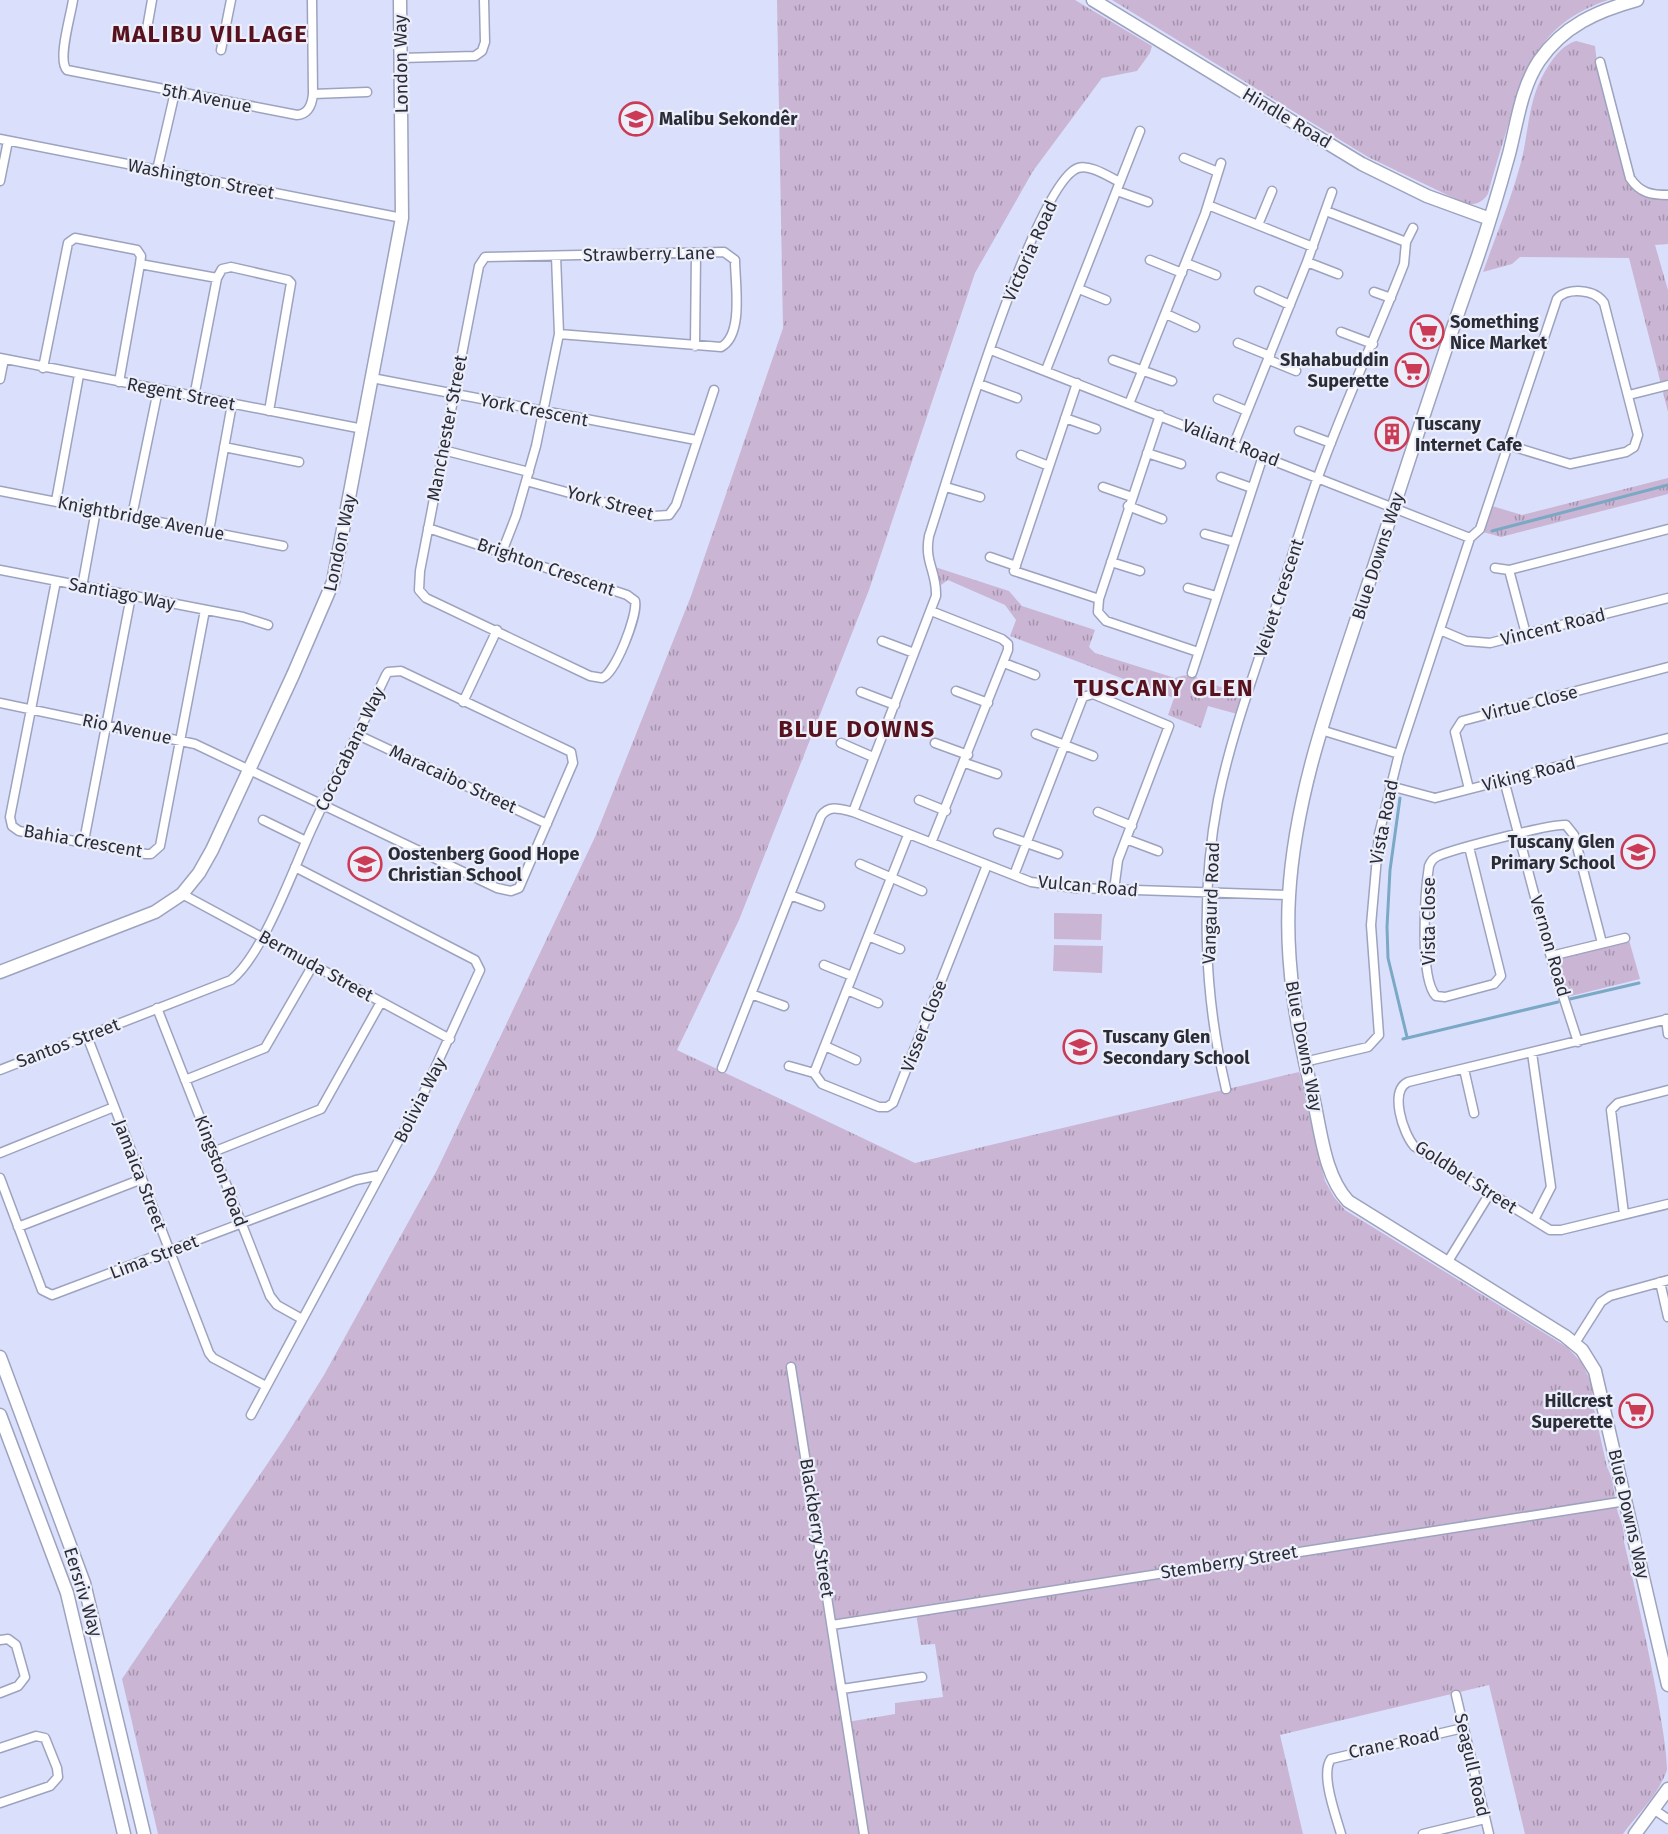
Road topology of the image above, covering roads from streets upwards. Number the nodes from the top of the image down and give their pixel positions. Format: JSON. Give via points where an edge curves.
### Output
{"nodes":[{"id":1,"x":73,"y":0,"type":"edge"},
{"id":2,"x":152,"y":0,"type":"edge"},
{"id":3,"x":231,"y":0,"type":"edge"},
{"id":4,"x":312,"y":0,"type":"edge"},
{"id":5,"x":400,"y":0,"type":"edge"},
{"id":6,"x":484,"y":0,"type":"edge"},
{"id":7,"x":1093,"y":0,"type":"edge"},
{"id":8,"x":1637,"y":0,"type":"edge"},
{"id":9,"x":146,"y":34,"type":"dead end"},
{"id":10,"x":221,"y":50,"type":"dead end"},
{"id":11,"x":401,"y":58,"type":"junction"},
{"id":12,"x":1600,"y":62,"type":"dead end"},
{"id":13,"x":175,"y":92,"type":"junction"},
{"id":14,"x":367,"y":92,"type":"dead end"},
{"id":15,"x":313,"y":94,"type":"junction"},
{"id":16,"x":1140,"y":131,"type":"dead end"},
{"id":17,"x":4,"y":140,"type":"edge"},
{"id":18,"x":1184,"y":158,"type":"dead end"},
{"id":19,"x":1221,"y":163,"type":"dead end"},
{"id":20,"x":158,"y":170,"type":"junction"},
{"id":21,"x":1218,"y":172,"type":"junction"},
{"id":22,"x":0,"y":181,"type":"edge"},
{"id":23,"x":1119,"y":186,"type":"junction"},
{"id":24,"x":1272,"y":191,"type":"dead end"},
{"id":25,"x":1332,"y":192,"type":"dead end"},
{"id":26,"x":1668,"y":195,"type":"edge"},
{"id":27,"x":1149,"y":202,"type":"dead end"},
{"id":28,"x":1208,"y":205,"type":"junction"},
{"id":29,"x":1326,"y":211,"type":"junction"},
{"id":30,"x":402,"y":218,"type":"junction"},
{"id":31,"x":1490,"y":219,"type":"junction"},
{"id":32,"x":1258,"y":225,"type":"junction"},
{"id":33,"x":1413,"y":228,"type":"dead end"},
{"id":34,"x":1406,"y":242,"type":"junction"},
{"id":35,"x":1313,"y":247,"type":"junction"},
{"id":36,"x":696,"y":253,"type":"junction"},
{"id":37,"x":556,"y":256,"type":"junction"},
{"id":38,"x":485,"y":257,"type":"joint"},
{"id":39,"x":1150,"y":260,"type":"dead end"},
{"id":40,"x":1307,"y":262,"type":"junction"},
{"id":41,"x":1186,"y":263,"type":"junction"},
{"id":42,"x":140,"y":264,"type":"junction"},
{"id":43,"x":1182,"y":273,"type":"junction"},
{"id":44,"x":1338,"y":274,"type":"dead end"},
{"id":45,"x":1216,"y":275,"type":"dead end"},
{"id":46,"x":217,"y":278,"type":"junction"},
{"id":47,"x":1079,"y":289,"type":"junction"},
{"id":48,"x":1259,"y":291,"type":"dead end"},
{"id":49,"x":1374,"y":292,"type":"dead end"},
{"id":50,"x":1390,"y":298,"type":"junction"},
{"id":51,"x":1106,"y":300,"type":"dead end"},
{"id":52,"x":1290,"y":305,"type":"junction"},
{"id":53,"x":1166,"y":314,"type":"junction"},
{"id":54,"x":1195,"y":327,"type":"dead end"},
{"id":55,"x":1341,"y":332,"type":"dead end"},
{"id":56,"x":559,"y":334,"type":"junction"},
{"id":57,"x":1238,"y":343,"type":"dead end"},
{"id":58,"x":1373,"y":344,"type":"junction"},
{"id":59,"x":695,"y":345,"type":"junction"},
{"id":60,"x":991,"y":350,"type":"junction"},
{"id":61,"x":1269,"y":358,"type":"junction"},
{"id":62,"x":2,"y":359,"type":"edge"},
{"id":63,"x":1113,"y":360,"type":"dead end"},
{"id":64,"x":43,"y":368,"type":"junction"},
{"id":65,"x":1046,"y":370,"type":"junction"},
{"id":66,"x":1141,"y":370,"type":"junction"},
{"id":67,"x":1296,"y":371,"type":"dead end"},
{"id":68,"x":79,"y":375,"type":"junction"},
{"id":69,"x":372,"y":378,"type":"junction"},
{"id":70,"x":0,"y":379,"type":"edge"},
{"id":71,"x":1172,"y":381,"type":"dead end"},
{"id":72,"x":118,"y":382,"type":"junction"},
{"id":73,"x":1077,"y":383,"type":"junction"},
{"id":74,"x":979,"y":384,"type":"junction"},
{"id":75,"x":1668,"y":385,"type":"edge"},
{"id":76,"x":158,"y":390,"type":"junction"},
{"id":77,"x":714,"y":390,"type":"dead end"},
{"id":78,"x":454,"y":394,"type":"junction"},
{"id":79,"x":1629,"y":395,"type":"junction"},
{"id":80,"x":194,"y":397,"type":"junction"},
{"id":81,"x":1017,"y":398,"type":"dead end"},
{"id":82,"x":1218,"y":399,"type":"dead end"},
{"id":83,"x":232,"y":404,"type":"junction"},
{"id":84,"x":1129,"y":404,"type":"junction"},
{"id":85,"x":269,"y":411,"type":"junction"},
{"id":86,"x":1247,"y":411,"type":"junction"},
{"id":87,"x":543,"y":412,"type":"junction"},
{"id":88,"x":1160,"y":415,"type":"junction"},
{"id":89,"x":1065,"y":418,"type":"junction"},
{"id":90,"x":363,"y":429,"type":"junction"},
{"id":91,"x":1096,"y":429,"type":"dead end"},
{"id":92,"x":1299,"y":431,"type":"dead end"},
{"id":93,"x":696,"y":440,"type":"junction"},
{"id":94,"x":1331,"y":443,"type":"junction"},
{"id":95,"x":1234,"y":444,"type":"junction"},
{"id":96,"x":1508,"y":445,"type":"junction"},
{"id":97,"x":224,"y":447,"type":"junction"},
{"id":98,"x":443,"y":450,"type":"junction"},
{"id":99,"x":1147,"y":453,"type":"junction"},
{"id":100,"x":1021,"y":455,"type":"dead end"},
{"id":101,"x":1263,"y":456,"type":"junction"},
{"id":102,"x":299,"y":462,"type":"dead end"},
{"id":103,"x":1181,"y":464,"type":"dead end"},
{"id":104,"x":1049,"y":466,"type":"junction"},
{"id":105,"x":529,"y":472,"type":"junction"},
{"id":106,"x":1221,"y":477,"type":"dead end"},
{"id":107,"x":1318,"y":477,"type":"junction"},
{"id":108,"x":526,"y":481,"type":"junction"},
{"id":109,"x":946,"y":487,"type":"junction"},
{"id":110,"x":1103,"y":487,"type":"dead end"},
{"id":111,"x":1252,"y":488,"type":"junction"},
{"id":112,"x":0,"y":491,"type":"edge"},
{"id":113,"x":980,"y":497,"type":"dead end"},
{"id":114,"x":1132,"y":497,"type":"junction"},
{"id":115,"x":56,"y":501,"type":"junction"},
{"id":116,"x":1128,"y":506,"type":"junction"},
{"id":117,"x":1394,"y":507,"type":"junction"},
{"id":118,"x":96,"y":510,"type":"junction"},
{"id":119,"x":132,"y":516,"type":"junction"},
{"id":120,"x":1162,"y":519,"type":"dead end"},
{"id":121,"x":428,"y":528,"type":"junction"},
{"id":122,"x":1668,"y":529,"type":"edge"},
{"id":123,"x":208,"y":531,"type":"junction"},
{"id":124,"x":1204,"y":534,"type":"dead end"},
{"id":125,"x":1470,"y":538,"type":"junction"},
{"id":126,"x":1234,"y":542,"type":"junction"},
{"id":127,"x":283,"y":546,"type":"dead end"},
{"id":128,"x":502,"y":552,"type":"junction"},
{"id":129,"x":990,"y":557,"type":"dead end"},
{"id":130,"x":1111,"y":562,"type":"junction"},
{"id":131,"x":1016,"y":566,"type":"junction"},
{"id":132,"x":1496,"y":568,"type":"dead end"},
{"id":133,"x":0,"y":570,"type":"edge"},
{"id":134,"x":1140,"y":570,"type":"dead end"},
{"id":135,"x":1509,"y":570,"type":"junction"},
{"id":136,"x":56,"y":581,"type":"junction"},
{"id":137,"x":82,"y":586,"type":"junction"},
{"id":138,"x":1188,"y":588,"type":"dead end"},
{"id":139,"x":131,"y":596,"type":"junction"},
{"id":140,"x":1216,"y":596,"type":"junction"},
{"id":141,"x":426,"y":598,"type":"joint"},
{"id":142,"x":1668,"y":598,"type":"edge"},
{"id":143,"x":1099,"y":599,"type":"junction"},
{"id":144,"x":205,"y":610,"type":"junction"},
{"id":145,"x":931,"y":611,"type":"junction"},
{"id":146,"x":268,"y":625,"type":"dead end"},
{"id":147,"x":497,"y":630,"type":"junction"},
{"id":148,"x":1440,"y":630,"type":"junction"},
{"id":149,"x":1526,"y":634,"type":"junction"},
{"id":150,"x":882,"y":641,"type":"dead end"},
{"id":151,"x":1198,"y":652,"type":"junction"},
{"id":152,"x":914,"y":653,"type":"junction"},
{"id":153,"x":1004,"y":663,"type":"junction"},
{"id":154,"x":1668,"y":667,"type":"edge"},
{"id":155,"x":1192,"y":673,"type":"dead end"},
{"id":156,"x":1035,"y":675,"type":"dead end"},
{"id":157,"x":956,"y":690,"type":"dead end"},
{"id":158,"x":861,"y":692,"type":"dead end"},
{"id":159,"x":463,"y":702,"type":"junction"},
{"id":160,"x":0,"y":703,"type":"edge"},
{"id":161,"x":988,"y":703,"type":"junction"},
{"id":162,"x":895,"y":705,"type":"junction"},
{"id":163,"x":31,"y":709,"type":"junction"},
{"id":164,"x":1239,"y":718,"type":"joint"},
{"id":165,"x":106,"y":724,"type":"junction"},
{"id":166,"x":1321,"y":730,"type":"junction"},
{"id":167,"x":1036,"y":734,"type":"dead end"},
{"id":168,"x":358,"y":735,"type":"junction"},
{"id":169,"x":1668,"y":738,"type":"edge"},
{"id":170,"x":182,"y":741,"type":"junction"},
{"id":171,"x":841,"y":743,"type":"dead end"},
{"id":172,"x":935,"y":743,"type":"dead end"},
{"id":173,"x":1064,"y":744,"type":"junction"},
{"id":174,"x":1399,"y":754,"type":"junction"},
{"id":175,"x":1093,"y":756,"type":"dead end"},
{"id":176,"x":873,"y":757,"type":"junction"},
{"id":177,"x":966,"y":759,"type":"junction"},
{"id":178,"x":249,"y":770,"type":"junction"},
{"id":179,"x":997,"y":774,"type":"dead end"},
{"id":180,"x":1504,"y":780,"type":"junction"},
{"id":181,"x":1390,"y":786,"type":"junction"},
{"id":182,"x":1469,"y":789,"type":"junction"},
{"id":183,"x":919,"y":800,"type":"dead end"},
{"id":184,"x":324,"y":805,"type":"junction"},
{"id":185,"x":946,"y":811,"type":"junction"},
{"id":186,"x":853,"y":812,"type":"junction"},
{"id":187,"x":1098,"y":812,"type":"dead end"},
{"id":188,"x":262,"y":820,"type":"dead end"},
{"id":189,"x":547,"y":824,"type":"junction"},
{"id":190,"x":1132,"y":826,"type":"junction"},
{"id":191,"x":998,"y":833,"type":"dead end"},
{"id":192,"x":908,"y":835,"type":"junction"},
{"id":193,"x":1519,"y":835,"type":"junction"},
{"id":194,"x":1126,"y":839,"type":"junction"},
{"id":195,"x":84,"y":841,"type":"junction"},
{"id":196,"x":306,"y":841,"type":"junction"},
{"id":197,"x":1025,"y":842,"type":"junction"},
{"id":198,"x":931,"y":843,"type":"junction"},
{"id":199,"x":1469,"y":848,"type":"junction"},
{"id":200,"x":1158,"y":851,"type":"dead end"},
{"id":201,"x":1058,"y":854,"type":"dead end"},
{"id":202,"x":860,"y":864,"type":"dead end"},
{"id":203,"x":987,"y":865,"type":"junction"},
{"id":204,"x":295,"y":867,"type":"junction"},
{"id":205,"x":1014,"y":875,"type":"junction"},
{"id":206,"x":891,"y":877,"type":"junction"},
{"id":207,"x":519,"y":888,"type":"joint"},
{"id":208,"x":1114,"y":890,"type":"junction"},
{"id":209,"x":922,"y":891,"type":"dead end"},
{"id":210,"x":1209,"y":892,"type":"junction"},
{"id":211,"x":182,"y":894,"type":"junction"},
{"id":212,"x":790,"y":895,"type":"junction"},
{"id":213,"x":1289,"y":895,"type":"junction"},
{"id":214,"x":820,"y":906,"type":"dead end"},
{"id":215,"x":263,"y":936,"type":"junction"},
{"id":216,"x":868,"y":936,"type":"junction"},
{"id":217,"x":1625,"y":938,"type":"dead end"},
{"id":218,"x":1602,"y":943,"type":"junction"},
{"id":219,"x":900,"y":949,"type":"dead end"},
{"id":220,"x":1551,"y":956,"type":"junction"},
{"id":221,"x":313,"y":965,"type":"junction"},
{"id":222,"x":824,"y":965,"type":"dead end"},
{"id":223,"x":0,"y":972,"type":"edge"},
{"id":224,"x":852,"y":976,"type":"junction"},
{"id":225,"x":847,"y":990,"type":"junction"},
{"id":226,"x":751,"y":994,"type":"junction"},
{"id":227,"x":381,"y":1002,"type":"junction"},
{"id":228,"x":878,"y":1003,"type":"dead end"},
{"id":229,"x":784,"y":1006,"type":"dead end"},
{"id":230,"x":157,"y":1008,"type":"junction"},
{"id":231,"x":136,"y":1016,"type":"joint"},
{"id":232,"x":1667,"y":1019,"type":"edge"},
{"id":233,"x":1668,"y":1034,"type":"edge"},
{"id":234,"x":87,"y":1036,"type":"junction"},
{"id":235,"x":450,"y":1039,"type":"junction"},
{"id":236,"x":1578,"y":1042,"type":"junction"},
{"id":237,"x":825,"y":1046,"type":"junction"},
{"id":238,"x":1532,"y":1053,"type":"junction"},
{"id":239,"x":856,"y":1060,"type":"dead end"},
{"id":240,"x":1305,"y":1062,"type":"junction"},
{"id":241,"x":789,"y":1066,"type":"dead end"},
{"id":242,"x":722,"y":1068,"type":"dead end"},
{"id":243,"x":1464,"y":1069,"type":"junction"},
{"id":244,"x":0,"y":1070,"type":"edge"},
{"id":245,"x":814,"y":1073,"type":"junction"},
{"id":246,"x":185,"y":1080,"type":"junction"},
{"id":247,"x":1226,"y":1089,"type":"dead end"},
{"id":248,"x":1668,"y":1090,"type":"edge"},
{"id":249,"x":114,"y":1107,"type":"junction"},
{"id":250,"x":1474,"y":1113,"type":"dead end"},
{"id":251,"x":0,"y":1152,"type":"edge"},
{"id":252,"x":213,"y":1152,"type":"junction"},
{"id":253,"x":380,"y":1175,"type":"junction"},
{"id":254,"x":0,"y":1178,"type":"edge"},
{"id":255,"x":142,"y":1179,"type":"junction"},
{"id":256,"x":1490,"y":1193,"type":"junction"},
{"id":257,"x":1668,"y":1204,"type":"edge"},
{"id":258,"x":1624,"y":1214,"type":"junction"},
{"id":259,"x":1534,"y":1220,"type":"junction"},
{"id":260,"x":242,"y":1224,"type":"junction"},
{"id":261,"x":18,"y":1227,"type":"junction"},
{"id":262,"x":170,"y":1251,"type":"junction"},
{"id":263,"x":1447,"y":1263,"type":"junction"},
{"id":264,"x":1664,"y":1281,"type":"edge"},
{"id":265,"x":1668,"y":1317,"type":"edge"},
{"id":266,"x":302,"y":1319,"type":"junction"},
{"id":267,"x":1575,"y":1343,"type":"junction"},
{"id":268,"x":0,"y":1357,"type":"edge"},
{"id":269,"x":792,"y":1367,"type":"dead end"},
{"id":270,"x":266,"y":1386,"type":"junction"},
{"id":271,"x":0,"y":1415,"type":"edge"},
{"id":272,"x":251,"y":1415,"type":"dead end"},
{"id":273,"x":1626,"y":1501,"type":"junction"},
{"id":274,"x":832,"y":1625,"type":"junction"},
{"id":275,"x":0,"y":1640,"type":"edge"},
{"id":276,"x":922,"y":1677,"type":"dead end"},
{"id":277,"x":1668,"y":1685,"type":"edge"},
{"id":278,"x":842,"y":1689,"type":"junction"},
{"id":279,"x":0,"y":1693,"type":"edge"},
{"id":280,"x":1456,"y":1695,"type":"dead end"},
{"id":281,"x":1463,"y":1728,"type":"junction"},
{"id":282,"x":0,"y":1748,"type":"edge"},
{"id":283,"x":1668,"y":1789,"type":"edge"},
{"id":284,"x":0,"y":1803,"type":"edge"},
{"id":285,"x":1653,"y":1809,"type":"junction"},
{"id":286,"x":1485,"y":1819,"type":"junction"},
{"id":287,"x":1668,"y":1819,"type":"edge"},
{"id":288,"x":124,"y":1834,"type":"edge"},
{"id":289,"x":144,"y":1834,"type":"edge"},
{"id":290,"x":864,"y":1834,"type":"edge"},
{"id":291,"x":1341,"y":1834,"type":"edge"},
{"id":292,"x":1423,"y":1834,"type":"edge"},
{"id":293,"x":1489,"y":1834,"type":"edge"},
{"id":294,"x":1635,"y":1834,"type":"edge"}],
"edges":[{"from":1,"to":13,"type":"street","name":"5th Avenue","via":[[63,56],[65,68]]},
{"from":2,"to":9,"type":"street"},
{"from":3,"to":10,"type":"street"},
{"from":4,"to":15,"type":"street"},
{"from":5,"to":11,"type":"street","name":"London Way"},
{"from":6,"to":11,"type":"street","via":[[484,42],[479,54]]},
{"from":7,"to":31,"type":"street","name":"Hindle Road","via":[[1362,164],[1427,196]]},
{"from":8,"to":31,"type":"street","name":"Blue Downs Way","via":[[1585,18],[1556,40],[1539,61],[1525,90]]},
{"from":11,"to":30,"type":"street","name":"London Way"},
{"from":12,"to":26,"type":"street","via":[[1630,178],[1642,191]]},
{"from":13,"to":15,"type":"street","name":"5th Avenue","via":[[297,115],[309,109]]},
{"from":13,"to":20,"type":"street"},
{"from":14,"to":15,"type":"street"},
{"from":16,"to":23,"type":"street"},
{"from":17,"to":20,"type":"street","name":"Washington Street"},
{"from":17,"to":22,"type":"street"},
{"from":18,"to":21,"type":"street"},
{"from":19,"to":21,"type":"street"},
{"from":20,"to":30,"type":"street","name":"Washington Street"},
{"from":21,"to":28,"type":"street"},
{"from":23,"to":27,"type":"street"},
{"from":23,"to":47,"type":"street"},
{"from":23,"to":60,"type":"street","name":"Victoria Road","via":[[1083,167],[1066,178],[1031,241]]},
{"from":24,"to":32,"type":"street"},
{"from":25,"to":29,"type":"street"},
{"from":28,"to":32,"type":"street"},
{"from":28,"to":41,"type":"street"},
{"from":29,"to":34,"type":"street"},
{"from":29,"to":35,"type":"street"},
{"from":30,"to":69,"type":"street","name":"London Way"},
{"from":31,"to":117,"type":"street","name":"Blue Downs Way"},
{"from":32,"to":35,"type":"street"},
{"from":33,"to":34,"type":"street","name":"Velvet Crescent"},
{"from":34,"to":50,"type":"street","name":"Velvet Crescent","via":[[1405,261]]},
{"from":35,"to":40,"type":"street"},
{"from":36,"to":37,"type":"street","name":"Strawberry Lane"},
{"from":36,"to":59,"type":"street"},
{"from":36,"to":59,"type":"street","name":"Strawberry Lane","via":[[724,252],[735,260],[736,319],[728,343]]},
{"from":37,"to":38,"type":"street","name":"Strawberry Lane"},
{"from":37,"to":56,"type":"street"},
{"from":38,"to":78,"type":"street","name":"Manchester Street","via":[[479,266]]},
{"from":39,"to":43,"type":"street"},
{"from":40,"to":44,"type":"street"},
{"from":40,"to":52,"type":"street"},
{"from":41,"to":43,"type":"street"},
{"from":41,"to":45,"type":"street"},
{"from":42,"to":46,"type":"street"},
{"from":42,"to":64,"type":"street","via":[[137,249],[75,238],[70,241],[65,249]]},
{"from":42,"to":72,"type":"street"},
{"from":43,"to":53,"type":"street"},
{"from":46,"to":80,"type":"street"},
{"from":46,"to":85,"type":"street","via":[[222,269],[231,267],[291,283]]},
{"from":47,"to":51,"type":"street"},
{"from":47,"to":65,"type":"street"},
{"from":48,"to":52,"type":"street"},
{"from":49,"to":50,"type":"street"},
{"from":50,"to":58,"type":"street","name":"Velvet Crescent"},
{"from":52,"to":61,"type":"street"},
{"from":53,"to":54,"type":"street"},
{"from":53,"to":66,"type":"street"},
{"from":55,"to":58,"type":"street"},
{"from":56,"to":59,"type":"street","name":"Strawberry Lane"},
{"from":56,"to":87,"type":"street"},
{"from":57,"to":61,"type":"street"},
{"from":58,"to":94,"type":"street","name":"Velvet Crescent"},
{"from":60,"to":65,"type":"street","name":"Valiant Road"},
{"from":60,"to":74,"type":"street","name":"Victoria Road"},
{"from":61,"to":67,"type":"street"},
{"from":61,"to":86,"type":"street"},
{"from":62,"to":64,"type":"street","name":"Regent Street"},
{"from":62,"to":70,"type":"street"},
{"from":63,"to":66,"type":"street"},
{"from":64,"to":68,"type":"street","name":"Regent Street"},
{"from":65,"to":73,"type":"street","name":"Valiant Road"},
{"from":66,"to":71,"type":"street"},
{"from":66,"to":84,"type":"street"},
{"from":68,"to":72,"type":"street","name":"Regent Street"},
{"from":68,"to":115,"type":"street"},
{"from":69,"to":78,"type":"street","name":"York Crescent"},
{"from":69,"to":90,"type":"street","name":"London Way"},
{"from":72,"to":76,"type":"street","name":"Regent Street"},
{"from":73,"to":84,"type":"street","name":"Valiant Road"},
{"from":73,"to":89,"type":"street"},
{"from":74,"to":81,"type":"street"},
{"from":74,"to":109,"type":"street","name":"Victoria Road"},
{"from":75,"to":79,"type":"street"},
{"from":76,"to":80,"type":"street","name":"Regent Street"},
{"from":76,"to":119,"type":"street"},
{"from":77,"to":93,"type":"street","name":"York Street"},
{"from":78,"to":87,"type":"street","name":"York Crescent"},
{"from":78,"to":98,"type":"street","name":"Manchester Street"},
{"from":79,"to":96,"type":"street","name":"Vista Road","via":[[1638,435],[1634,447],[1626,452],[1570,464]]},
{"from":79,"to":96,"type":"street","name":"Vista Road","via":[[1601,299],[1589,292],[1564,293],[1555,302]]},
{"from":80,"to":83,"type":"street","name":"Regent Street"},
{"from":82,"to":86,"type":"street"},
{"from":83,"to":85,"type":"street","name":"Regent Street"},
{"from":83,"to":97,"type":"street"},
{"from":84,"to":88,"type":"street","name":"Valiant Road"},
{"from":85,"to":90,"type":"street","name":"Regent Street"},
{"from":86,"to":95,"type":"street"},
{"from":87,"to":93,"type":"street","name":"York Crescent"},
{"from":87,"to":105,"type":"street"},
{"from":88,"to":95,"type":"street","name":"Valiant Road"},
{"from":88,"to":99,"type":"street"},
{"from":89,"to":91,"type":"street"},
{"from":89,"to":104,"type":"street"},
{"from":90,"to":178,"type":"street","name":"London Way","via":[[329,596]]},
{"from":92,"to":94,"type":"street"},
{"from":93,"to":108,"type":"street","name":"York Street","via":[[676,505],[664,517]]},
{"from":94,"to":107,"type":"street","name":"Velvet Crescent"},
{"from":95,"to":101,"type":"street","name":"Valiant Road"},
{"from":96,"to":125,"type":"street","name":"Vista Road","via":[[1480,529]]},
{"from":97,"to":102,"type":"street"},
{"from":97,"to":123,"type":"street"},
{"from":98,"to":105,"type":"street"},
{"from":98,"to":121,"type":"street","name":"Manchester Street"},
{"from":99,"to":103,"type":"street"},
{"from":99,"to":114,"type":"street"},
{"from":100,"to":104,"type":"street"},
{"from":101,"to":107,"type":"street","name":"Valiant Road"},
{"from":101,"to":111,"type":"street"},
{"from":104,"to":131,"type":"street"},
{"from":105,"to":108,"type":"street"},
{"from":106,"to":111,"type":"street"},
{"from":107,"to":117,"type":"street","name":"Valiant Road"},
{"from":107,"to":164,"type":"street","name":"Velvet Crescent"},
{"from":108,"to":128,"type":"street"},
{"from":109,"to":113,"type":"street"},
{"from":109,"to":145,"type":"street","name":"Victoria Road","via":[[927,548],[927,562],[937,582]]},
{"from":110,"to":114,"type":"street"},
{"from":111,"to":126,"type":"street"},
{"from":112,"to":115,"type":"street","name":"Knightbridge Avenue"},
{"from":114,"to":116,"type":"street"},
{"from":115,"to":118,"type":"street","name":"Knightbridge Avenue"},
{"from":116,"to":120,"type":"street"},
{"from":116,"to":130,"type":"street"},
{"from":117,"to":125,"type":"street","name":"Valiant Road"},
{"from":117,"to":166,"type":"street","name":"Blue Downs Way"},
{"from":118,"to":119,"type":"street","name":"Knightbridge Avenue"},
{"from":118,"to":137,"type":"street"},
{"from":119,"to":123,"type":"street","name":"Knightbridge Avenue"},
{"from":121,"to":128,"type":"street","name":"Brighton Crescent"},
{"from":121,"to":141,"type":"street","name":"Manchester Street","via":[[418,585]]},
{"from":122,"to":135,"type":"street"},
{"from":123,"to":127,"type":"street","name":"Knightbridge Avenue"},
{"from":124,"to":126,"type":"street"},
{"from":125,"to":148,"type":"street","name":"Vista Road"},
{"from":126,"to":140,"type":"street"},
{"from":128,"to":147,"type":"street","name":"Brighton Crescent","via":[[627,595],[635,601],[636,608],[612,671],[602,678],[590,676]]},
{"from":129,"to":131,"type":"street"},
{"from":130,"to":134,"type":"street"},
{"from":130,"to":143,"type":"street"},
{"from":131,"to":143,"type":"street","via":[[1014,571]]},
{"from":132,"to":135,"type":"street"},
{"from":133,"to":136,"type":"street","name":"Santiago Way"},
{"from":135,"to":149,"type":"street"},
{"from":136,"to":137,"type":"street","name":"Santiago Way"},
{"from":136,"to":163,"type":"street","name":"Bahia Crescent"},
{"from":137,"to":139,"type":"street","name":"Santiago Way"},
{"from":138,"to":140,"type":"street"},
{"from":139,"to":144,"type":"street","name":"Santiago Way"},
{"from":139,"to":165,"type":"street"},
{"from":140,"to":151,"type":"street"},
{"from":141,"to":147,"type":"street","name":"Brighton Crescent"},
{"from":142,"to":149,"type":"street","name":"Vincent Road"},
{"from":143,"to":151,"type":"street","via":[[1098,612],[1106,621]]},
{"from":144,"to":146,"type":"street","name":"Santiago Way"},
{"from":144,"to":170,"type":"street","name":"Bahia Crescent"},
{"from":145,"to":152,"type":"street","name":"Victoria Road"},
{"from":145,"to":153,"type":"street","via":[[1008,644]]},
{"from":147,"to":159,"type":"street"},
{"from":148,"to":149,"type":"street","name":"Vincent Road","via":[[1476,643]]},
{"from":148,"to":174,"type":"street","name":"Vista Road"},
{"from":150,"to":152,"type":"street"},
{"from":151,"to":155,"type":"street"},
{"from":152,"to":162,"type":"street","name":"Victoria Road"},
{"from":153,"to":156,"type":"street"},
{"from":153,"to":161,"type":"street"},
{"from":154,"to":182,"type":"street","name":"Virtue Close","via":[[1462,721],[1455,736]]},
{"from":157,"to":161,"type":"street"},
{"from":158,"to":162,"type":"street"},
{"from":159,"to":168,"type":"street","name":"Cococabana Way","via":[[393,670],[386,675]]},
{"from":159,"to":189,"type":"street","name":"Cococabana Way","via":[[571,752],[573,763]]},
{"from":160,"to":163,"type":"street","name":"Rio Avenue"},
{"from":161,"to":177,"type":"street"},
{"from":162,"to":176,"type":"street","name":"Victoria Road"},
{"from":163,"to":165,"type":"street","name":"Rio Avenue"},
{"from":163,"to":195,"type":"street","name":"Bahia Crescent","via":[[10,822],[19,831]]},
{"from":164,"to":210,"type":"street","name":"Vangaurd Road","via":[[1219,799]]},
{"from":165,"to":170,"type":"street","name":"Rio Avenue"},
{"from":165,"to":195,"type":"street"},
{"from":166,"to":174,"type":"street"},
{"from":166,"to":213,"type":"street","name":"Blue Downs Way","via":[[1304,791]]},
{"from":167,"to":173,"type":"street"},
{"from":168,"to":184,"type":"street","name":"Cococabana Way"},
{"from":168,"to":189,"type":"street","name":"Maracaibo Street"},
{"from":169,"to":180,"type":"street","name":"Viking Road"},
{"from":170,"to":178,"type":"street","name":"Rio Avenue"},
{"from":170,"to":195,"type":"street","name":"Bahia Crescent","via":[[156,851],[146,854]]},
{"from":171,"to":176,"type":"street"},
{"from":172,"to":177,"type":"street"},
{"from":173,"to":175,"type":"street"},
{"from":173,"to":190,"type":"street","via":[[1083,697],[1089,693],[1169,726]]},
{"from":173,"to":197,"type":"street"},
{"from":174,"to":181,"type":"street","name":"Vista Road"},
{"from":176,"to":186,"type":"street","name":"Victoria Road"},
{"from":177,"to":179,"type":"street"},
{"from":177,"to":185,"type":"street"},
{"from":178,"to":184,"type":"street","name":"Rio Avenue"},
{"from":178,"to":211,"type":"street","name":"London Way","via":[[212,850]]},
{"from":180,"to":182,"type":"street","name":"Viking Road"},
{"from":180,"to":193,"type":"street","name":"Vernon Road"},
{"from":181,"to":182,"type":"street","name":"Viking Road","via":[[1432,798]]},
{"from":181,"to":240,"type":"street","name":"Vista Road","via":[[1379,834],[1371,904],[1371,955],[1379,1035],[1368,1047]]},
{"from":183,"to":185,"type":"street"},
{"from":184,"to":196,"type":"street","name":"Cococabana Way"},
{"from":184,"to":207,"type":"street","name":"Rio Avenue","via":[[497,888]]},
{"from":185,"to":198,"type":"street"},
{"from":186,"to":192,"type":"street","name":"Vulcan Road"},
{"from":186,"to":212,"type":"street","name":"Vulcan Road","via":[[829,809],[821,816]]},
{"from":187,"to":190,"type":"street"},
{"from":188,"to":196,"type":"street"},
{"from":189,"to":207,"type":"street","name":"Cococabana Way"},
{"from":190,"to":194,"type":"street"},
{"from":191,"to":197,"type":"street"},
{"from":192,"to":198,"type":"street","name":"Vulcan Road"},
{"from":192,"to":206,"type":"street"},
{"from":193,"to":199,"type":"street","name":"Vista Close"},
{"from":193,"to":218,"type":"street","name":"Vista Close","via":[[1558,825],[1571,830]]},
{"from":193,"to":220,"type":"street","name":"Vernon Road"},
{"from":194,"to":200,"type":"street"},
{"from":194,"to":208,"type":"street","via":[[1116,866]]},
{"from":196,"to":204,"type":"street","name":"Cococabana Way"},
{"from":197,"to":201,"type":"street"},
{"from":197,"to":205,"type":"street"},
{"from":198,"to":203,"type":"street","name":"Vulcan Road"},
{"from":199,"to":199,"type":"street","name":"Vista Close","via":[[1501,976],[1494,984],[1439,997],[1433,992],[1426,960],[1428,869],[1436,856]]},
{"from":202,"to":206,"type":"street"},
{"from":203,"to":205,"type":"street","name":"Vulcan Road"},
{"from":203,"to":245,"type":"street","name":"Visser Close","via":[[893,1103],[879,1107],[822,1084]]},
{"from":204,"to":215,"type":"street","name":"Cococabana Way"},
{"from":204,"to":235,"type":"street","name":"Bolivia Way","via":[[475,960],[480,974]]},
{"from":205,"to":208,"type":"street","name":"Vulcan Road","via":[[1054,887]]},
{"from":206,"to":209,"type":"street"},
{"from":206,"to":216,"type":"street"},
{"from":208,"to":210,"type":"street","name":"Vulcan Road"},
{"from":210,"to":213,"type":"street","name":"Vulcan Road"},
{"from":210,"to":247,"type":"street","name":"Vangaurd Road","via":[[1211,1006]]},
{"from":211,"to":215,"type":"street","name":"Bermuda Street"},
{"from":211,"to":223,"type":"street","name":"London Way","via":[[139,920]]},
{"from":212,"to":214,"type":"street"},
{"from":212,"to":226,"type":"street"},
{"from":213,"to":240,"type":"street","name":"Blue Downs Way","via":[[1290,968]]},
{"from":215,"to":221,"type":"street","name":"Bermuda Street"},
{"from":215,"to":230,"type":"street","name":"Cococabana Way","via":[[250,960],[231,980]]},
{"from":216,"to":219,"type":"street"},
{"from":216,"to":224,"type":"street"},
{"from":217,"to":218,"type":"street"},
{"from":218,"to":220,"type":"street"},
{"from":220,"to":236,"type":"street","name":"Vernon Road"},
{"from":221,"to":227,"type":"street","name":"Bermuda Street"},
{"from":221,"to":246,"type":"street","via":[[265,1048]]},
{"from":222,"to":224,"type":"street"},
{"from":224,"to":225,"type":"street"},
{"from":225,"to":228,"type":"street"},
{"from":225,"to":237,"type":"street"},
{"from":226,"to":229,"type":"street"},
{"from":226,"to":242,"type":"street"},
{"from":227,"to":235,"type":"street","name":"Bermuda Street"},
{"from":227,"to":252,"type":"street","via":[[321,1109]]},
{"from":230,"to":231,"type":"street","name":"Cococabana Way"},
{"from":230,"to":246,"type":"street","name":"Kingston Road"},
{"from":231,"to":234,"type":"street","name":"Santos Street"},
{"from":232,"to":233,"type":"street"},
{"from":232,"to":236,"type":"street","name":"Goldbel Street"},
{"from":234,"to":244,"type":"street","name":"Santos Street"},
{"from":234,"to":249,"type":"street","name":"Jamaica Street"},
{"from":235,"to":253,"type":"street","name":"Bolivia Way"},
{"from":236,"to":238,"type":"street","name":"Goldbel Street"},
{"from":237,"to":239,"type":"street"},
{"from":237,"to":245,"type":"street"},
{"from":238,"to":243,"type":"street","name":"Goldbel Street"},
{"from":238,"to":259,"type":"street","via":[[1551,1187]]},
{"from":240,"to":263,"type":"street","name":"Blue Downs Way","via":[[1327,1158],[1341,1194]]},
{"from":241,"to":245,"type":"street","name":"Visser Close"},
{"from":243,"to":250,"type":"street"},
{"from":243,"to":256,"type":"street","name":"Goldbel Street","via":[[1405,1084],[1398,1091],[1398,1099],[1407,1136],[1414,1146]]},
{"from":246,"to":252,"type":"street","name":"Kingston Road"},
{"from":248,"to":258,"type":"street","via":[[1618,1103],[1611,1110]]},
{"from":249,"to":251,"type":"street"},
{"from":249,"to":255,"type":"street","name":"Jamaica Street"},
{"from":252,"to":260,"type":"street","name":"Kingston Road"},
{"from":253,"to":260,"type":"street","name":"Lima Street","via":[[356,1180]]},
{"from":253,"to":266,"type":"street","name":"Bolivia Way"},
{"from":254,"to":261,"type":"street","name":"Lima Street"},
{"from":255,"to":261,"type":"street"},
{"from":255,"to":262,"type":"street","name":"Jamaica Street"},
{"from":256,"to":259,"type":"street","name":"Goldbel Street"},
{"from":256,"to":263,"type":"street"},
{"from":257,"to":258,"type":"street","name":"Goldbel Street"},
{"from":258,"to":259,"type":"street","name":"Goldbel Street","via":[[1557,1230]]},
{"from":260,"to":262,"type":"street","name":"Lima Street"},
{"from":260,"to":266,"type":"street","name":"Kingston Road","via":[[270,1296],[277,1305]]},
{"from":261,"to":262,"type":"street","name":"Lima Street","via":[[42,1290],[52,1295]]},
{"from":262,"to":270,"type":"street","name":"Jamaica Street","via":[[211,1356]]},
{"from":263,"to":267,"type":"street","name":"Blue Downs Way"},
{"from":264,"to":265,"type":"street"},
{"from":264,"to":267,"type":"street","via":[[1605,1299]]},
{"from":266,"to":270,"type":"street","name":"Bolivia Way"},
{"from":267,"to":273,"type":"street","name":"Blue Downs Way","via":[[1599,1381]]},
{"from":268,"to":289,"type":"street","name":"Eersriv Way","via":[[84,1583]]},
{"from":269,"to":274,"type":"street","name":"Blackberry Street"},
{"from":270,"to":272,"type":"street","name":"Bolivia Way"},
{"from":271,"to":288,"type":"street","name":"Eersriv Way","via":[[67,1593]]},
{"from":273,"to":274,"type":"street","name":"Stemberry Street"},
{"from":273,"to":277,"type":"street","name":"Blue Downs Way"},
{"from":274,"to":278,"type":"street","name":"Blackberry Street"},
{"from":275,"to":279,"type":"street","via":[[14,1643],[25,1677],[18,1686]]},
{"from":276,"to":278,"type":"street"},
{"from":278,"to":290,"type":"street","name":"Blackberry Street"},
{"from":280,"to":281,"type":"street","name":"Seagull Road"},
{"from":281,"to":286,"type":"street","name":"Seagull Road"},
{"from":281,"to":291,"type":"street","name":"Crane Road","via":[[1331,1759],[1326,1775]]},
{"from":282,"to":284,"type":"street","via":[[36,1736],[45,1738],[58,1777],[50,1786]]},
{"from":283,"to":285,"type":"street"},
{"from":285,"to":287,"type":"street"},
{"from":285,"to":294,"type":"street"},
{"from":286,"to":292,"type":"street"},
{"from":286,"to":293,"type":"street","name":"Seagull Road"}]}
